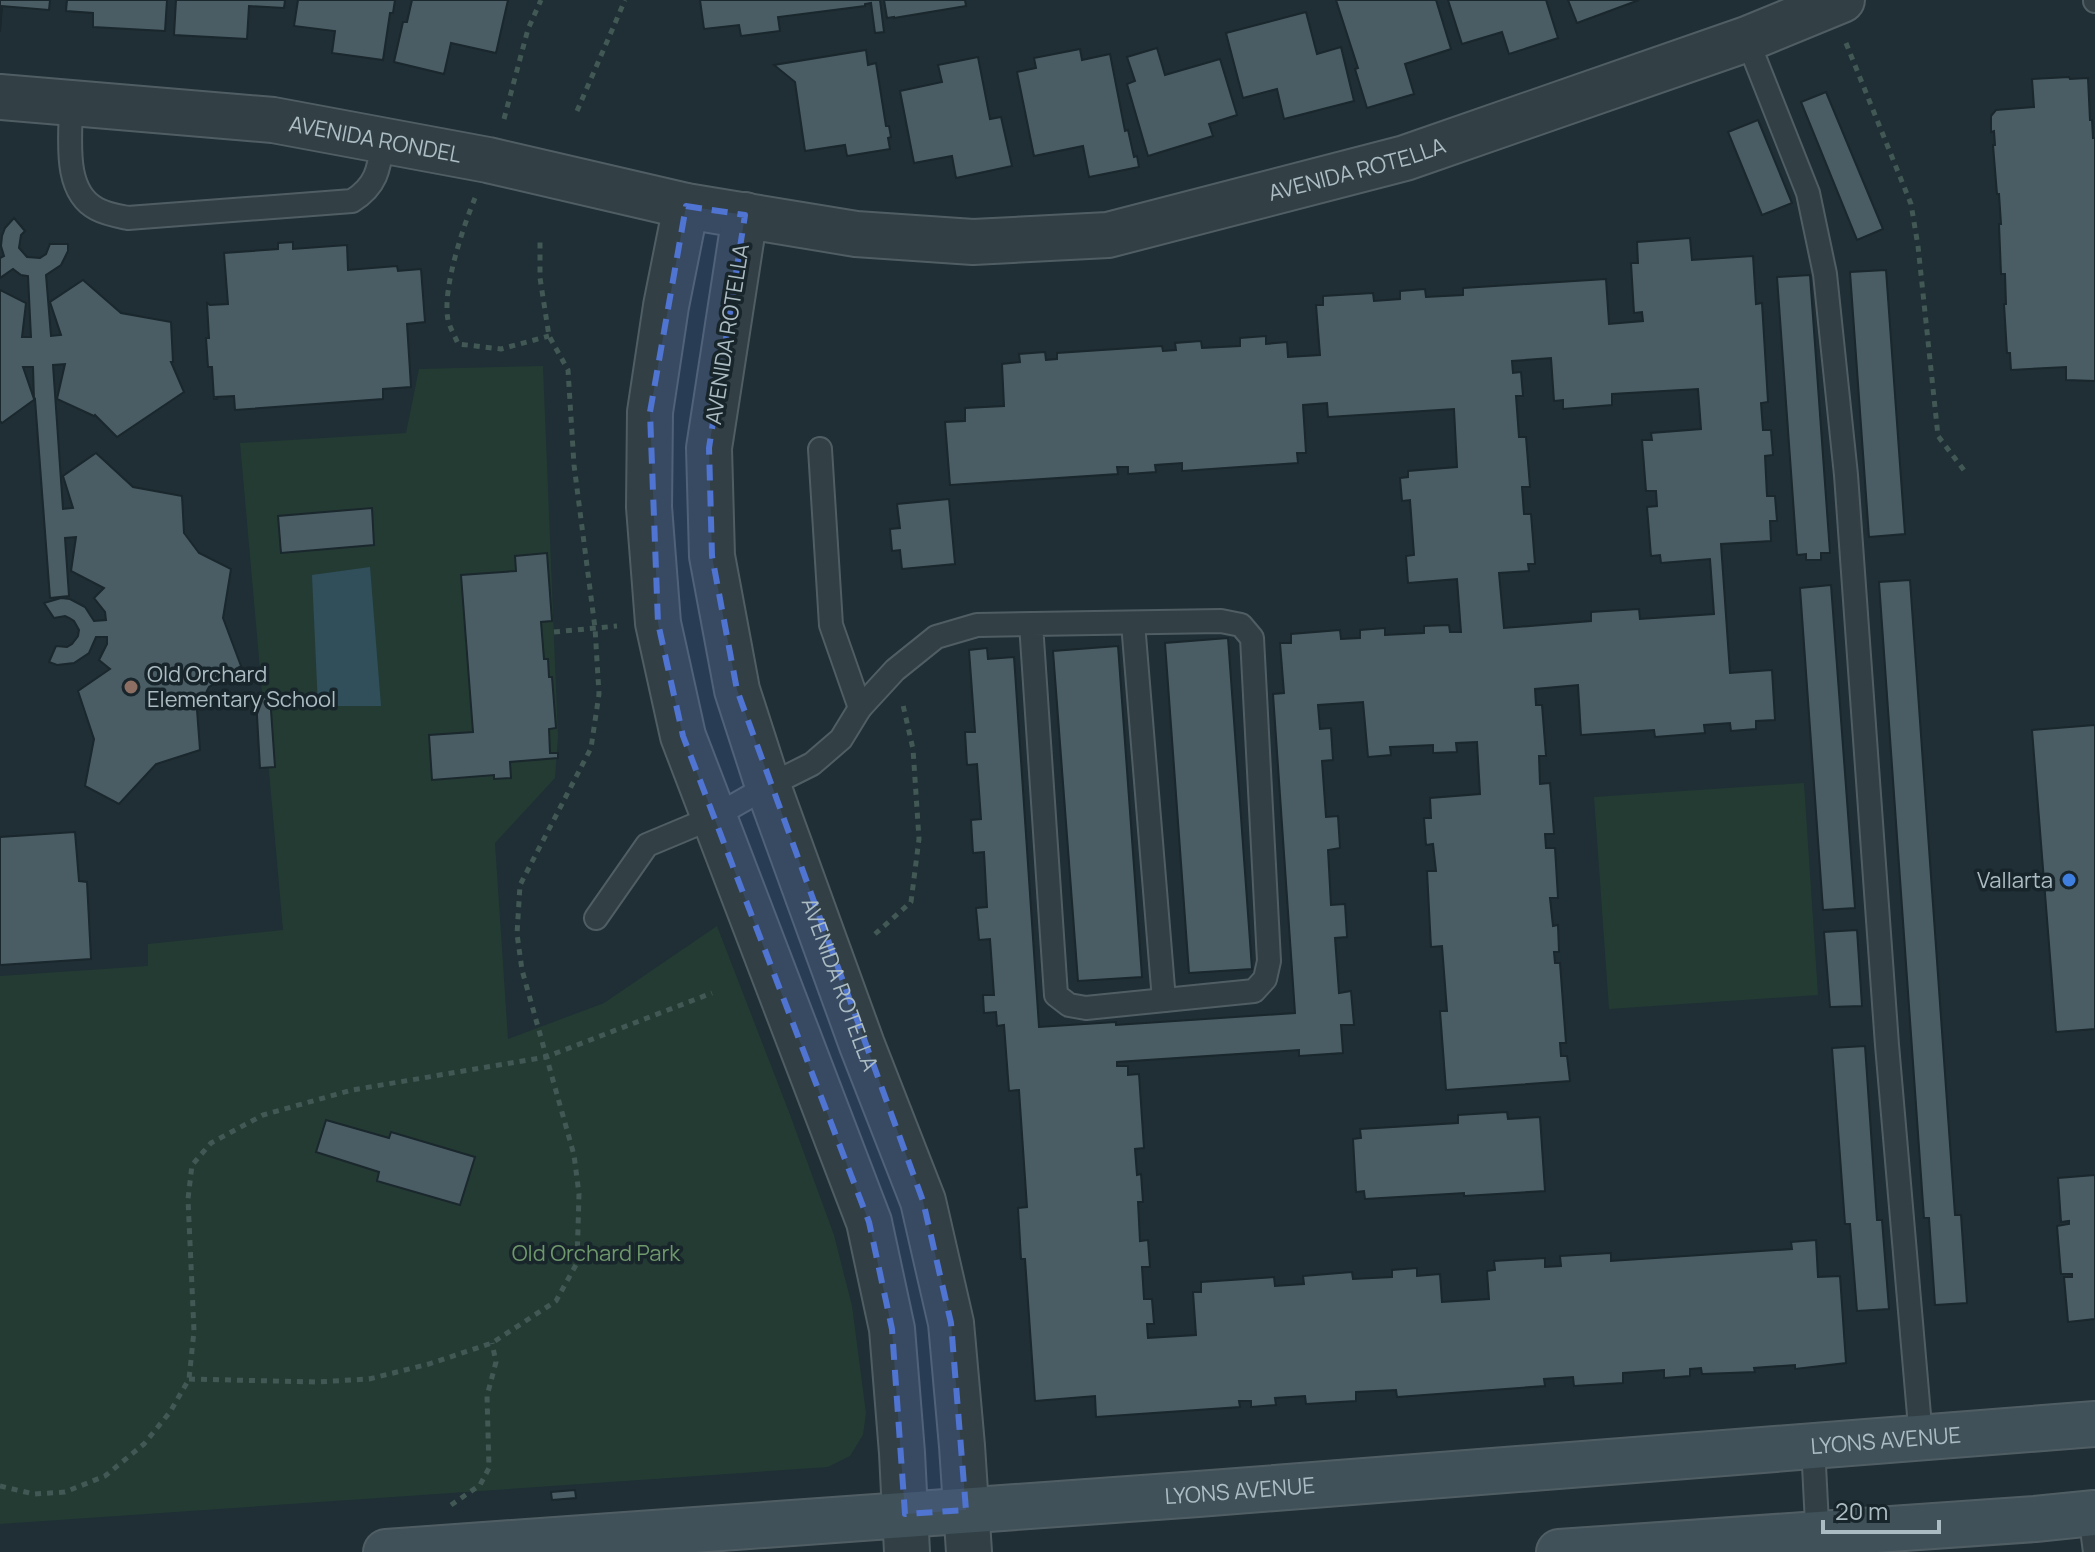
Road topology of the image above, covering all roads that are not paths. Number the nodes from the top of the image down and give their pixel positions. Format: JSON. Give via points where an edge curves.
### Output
{"nodes":[{"id":1,"x":1836,"y":2,"type":"edge"},
{"id":2,"x":1747,"y":39,"type":"junction"},
{"id":3,"x":0,"y":97,"type":"edge"},
{"id":4,"x":71,"y":103,"type":"junction"},
{"id":5,"x":383,"y":141,"type":"junction"},
{"id":6,"x":686,"y":206,"type":"junction"},
{"id":7,"x":745,"y":215,"type":"junction"},
{"id":8,"x":820,"y":449,"type":"dead end"},
{"id":9,"x":1133,"y":623,"type":"junction"},
{"id":10,"x":1031,"y":624,"type":"junction"},
{"id":11,"x":860,"y":708,"type":"junction"},
{"id":12,"x":768,"y":786,"type":"junction"},
{"id":13,"x":714,"y":817,"type":"junction"},
{"id":14,"x":596,"y":918,"type":"dead end"},
{"id":15,"x":1164,"y":1000,"type":"junction"},
{"id":16,"x":2095,"y":1424,"type":"edge"},
{"id":17,"x":1921,"y":1438,"type":"junction"},
{"id":18,"x":1813,"y":1446,"type":"junction"},
{"id":19,"x":2093,"y":1526,"type":"edge"},
{"id":20,"x":967,"y":1531,"type":"edge"},
{"id":21,"x":906,"y":1533,"type":"edge"},
{"id":22,"x":1818,"y":1543,"type":"edge"},
{"id":23,"x":386,"y":1552,"type":"edge"},
{"id":24,"x":396,"y":1552,"type":"edge"},
{"id":25,"x":1559,"y":1552,"type":"edge"}],
"edges":[{"from":1,"to":2,"type":"street","name":"AVENIDA ROTELLA"},
{"from":2,"to":7,"type":"street","name":"AVENIDA ROTELLA","via":[[1405,158],[1108,235],[973,242],[856,234]]},
{"from":2,"to":17,"type":"lane","via":[[1808,193],[1825,274],[1846,475],[1885,1030]]},
{"from":3,"to":4,"type":"street","name":"AVENIDA RONDEL"},
{"from":4,"to":5,"type":"street","name":"AVENIDA RONDEL","via":[[273,120]]},
{"from":4,"to":5,"type":"lane","via":[[72,172],[83,199],[98,210],[128,218],[352,201],[373,181]]},
{"from":5,"to":6,"type":"street","name":"AVENIDA RONDEL"},
{"from":6,"to":7,"type":"street","name":"AVENIDA RONDEL"},
{"from":6,"to":13,"type":"street","via":[[650,412],[649,507],[658,623],[683,736]]},
{"from":7,"to":12,"type":"street","name":"AVENIDA ROTELLA","via":[[709,448],[712,556],[737,690]]},
{"from":8,"to":11,"type":"lane","via":[[831,625]]},
{"from":9,"to":10,"type":"lane"},
{"from":9,"to":15,"type":"lane"},
{"from":9,"to":15,"type":"lane","via":[[1221,621],[1241,625],[1252,638],[1269,961],[1265,979],[1254,991]]},
{"from":10,"to":11,"type":"lane","via":[[977,625],[936,637]]},
{"from":10,"to":15,"type":"lane","via":[[1056,995],[1069,1005],[1086,1008]]},
{"from":11,"to":12,"type":"lane","via":[[841,739],[812,764]]},
{"from":12,"to":13,"type":"lane"},
{"from":12,"to":20,"type":"street","name":"AVENIDA ROTELLA","via":[[923,1201],[951,1323]]},
{"from":13,"to":14,"type":"lane","via":[[647,845]]},
{"from":13,"to":21,"type":"street","via":[[869,1222],[892,1329]]},
{"from":16,"to":17,"type":"main road","name":"LYONS AVENUE"},
{"from":17,"to":18,"type":"main road","name":"LYONS AVENUE"},
{"from":18,"to":20,"type":"main road","name":"LYONS AVENUE"},
{"from":18,"to":22,"type":"lane"},
{"from":19,"to":22,"type":"main road","via":[[2019,1520]]},
{"from":20,"to":21,"type":"main road","name":"LYONS AVENUE"},
{"from":21,"to":24,"type":"main road","name":"LYONS AVENUE","via":[[611,1537]]},
{"from":22,"to":25,"type":"main road"},
{"from":23,"to":24,"type":"main road","name":"LYONS AVENUE"}]}
